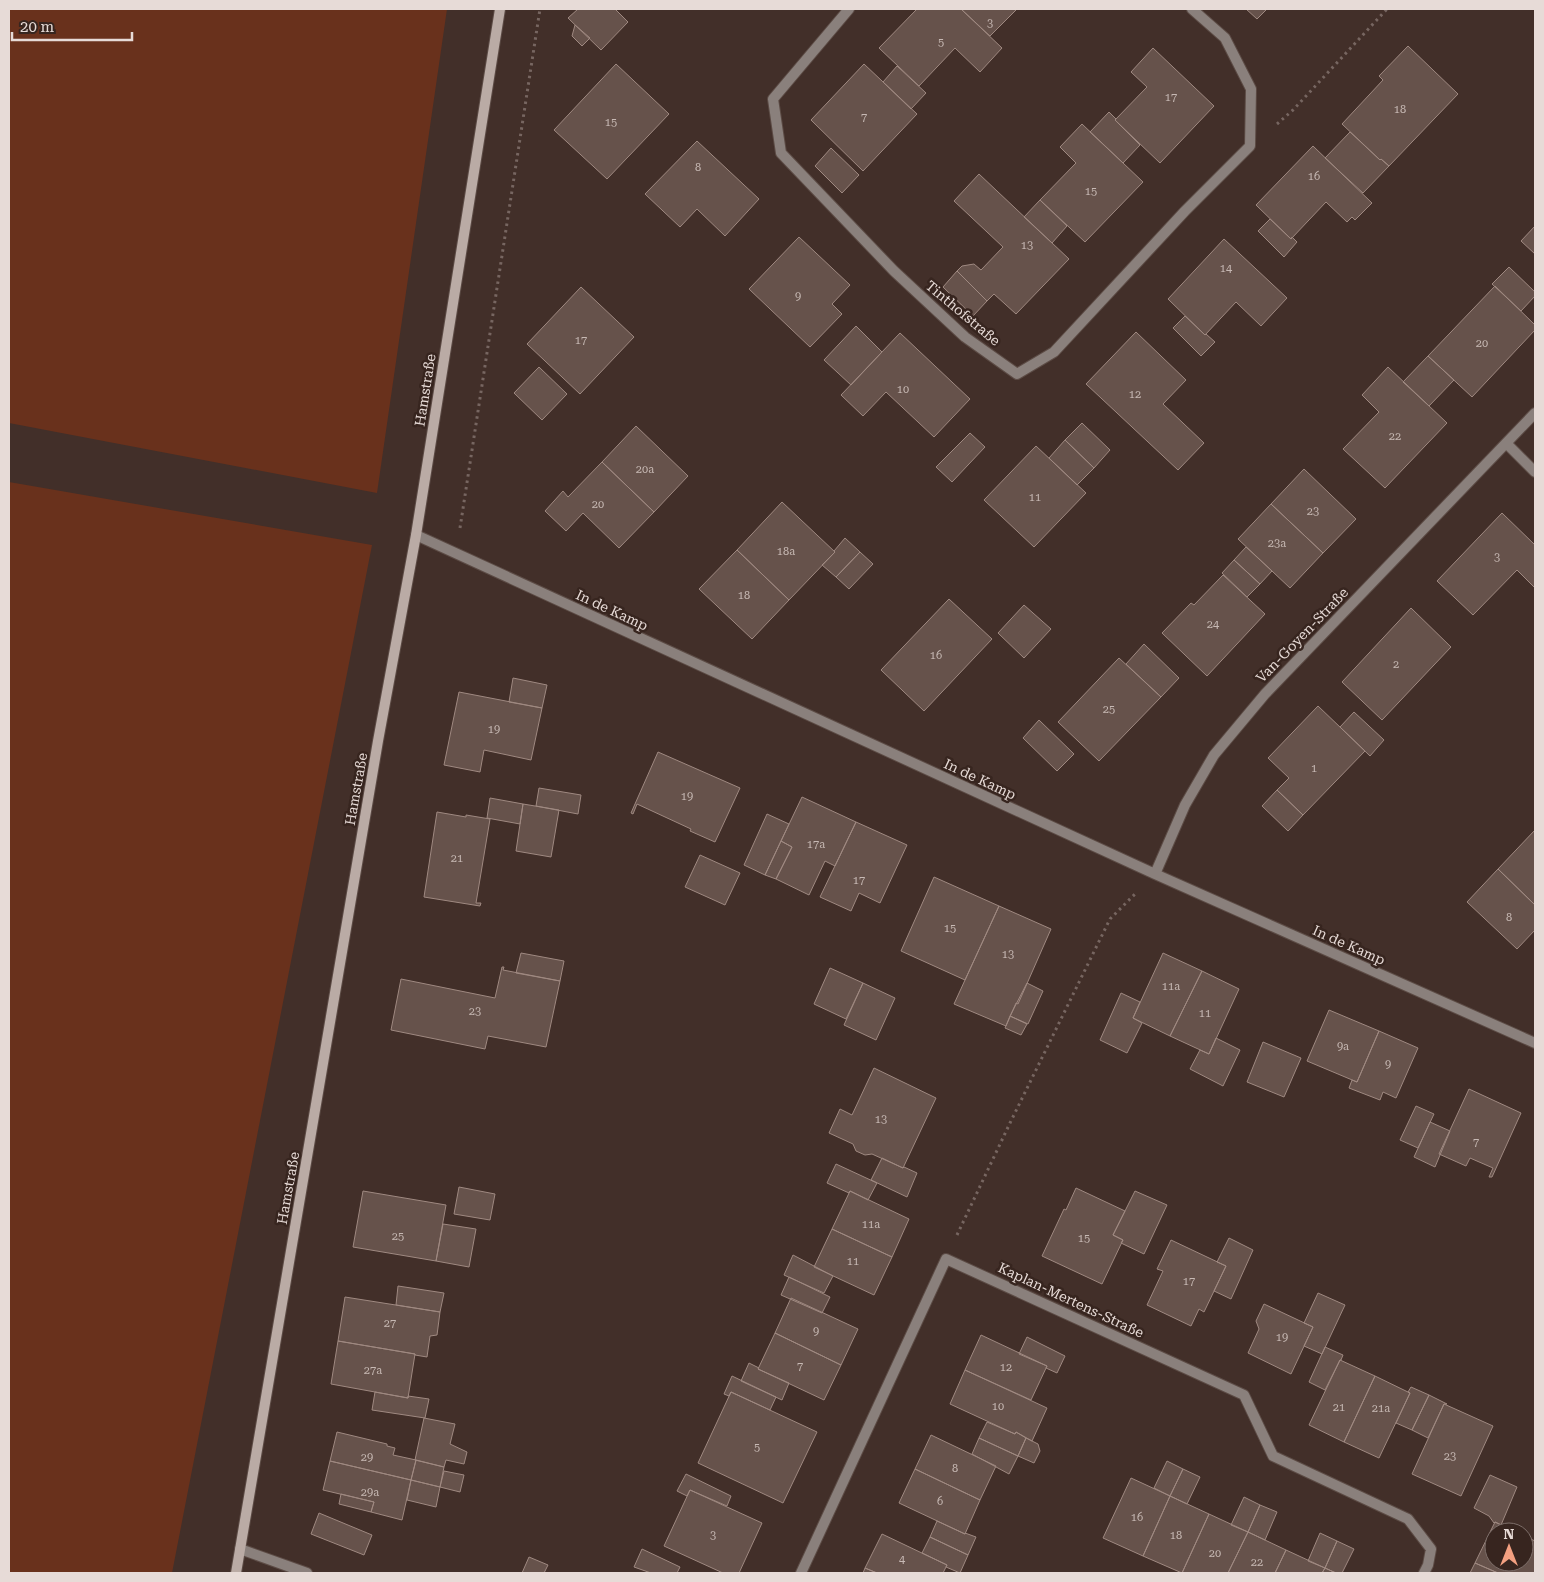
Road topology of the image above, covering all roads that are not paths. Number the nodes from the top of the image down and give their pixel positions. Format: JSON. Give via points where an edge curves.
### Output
{"nodes":[{"id":1,"x":500,"y":9,"type":"edge"},
{"id":2,"x":849,"y":9,"type":"edge"},
{"id":3,"x":1192,"y":9,"type":"edge"},
{"id":4,"x":1535,"y":413,"type":"edge"},
{"id":5,"x":1506,"y":444,"type":"junction"},
{"id":6,"x":1535,"y":472,"type":"edge"},
{"id":7,"x":416,"y":535,"type":"junction"},
{"id":8,"x":1155,"y":874,"type":"junction"},
{"id":9,"x":1535,"y":1044,"type":"edge"},
{"id":10,"x":240,"y":1549,"type":"junction"},
{"id":11,"x":236,"y":1573,"type":"edge"},
{"id":12,"x":307,"y":1573,"type":"edge"},
{"id":13,"x":802,"y":1573,"type":"edge"},
{"id":14,"x":1424,"y":1573,"type":"edge"}],
"edges":[{"from":1,"to":7,"type":"street","name":"Hamstraße"},
{"from":2,"to":3,"type":"street","name":"Tinthofstraße","via":[[774,99],[781,153],[894,271],[965,337],[1017,374],[1054,352],[1250,146],[1251,89],[1225,38]]},
{"from":4,"to":5,"type":"street","name":"Van-Goyen-Straße"},
{"from":5,"to":6,"type":"street"},
{"from":5,"to":8,"type":"street","name":"Van-Goyen-Straße","via":[[1264,694],[1214,755],[1185,805]]},
{"from":7,"to":8,"type":"street","name":"In de Kamp"},
{"from":7,"to":10,"type":"street","name":"Hamstraße"},
{"from":8,"to":9,"type":"street","name":"In de Kamp"},
{"from":10,"to":11,"type":"street","name":"Hamstraße"},
{"from":10,"to":12,"type":"street"},
{"from":13,"to":14,"type":"street","name":"Kaplan-Mertens-Straße","via":[[946,1259],[1244,1395],[1273,1456],[1408,1519],[1431,1549]]}]}
